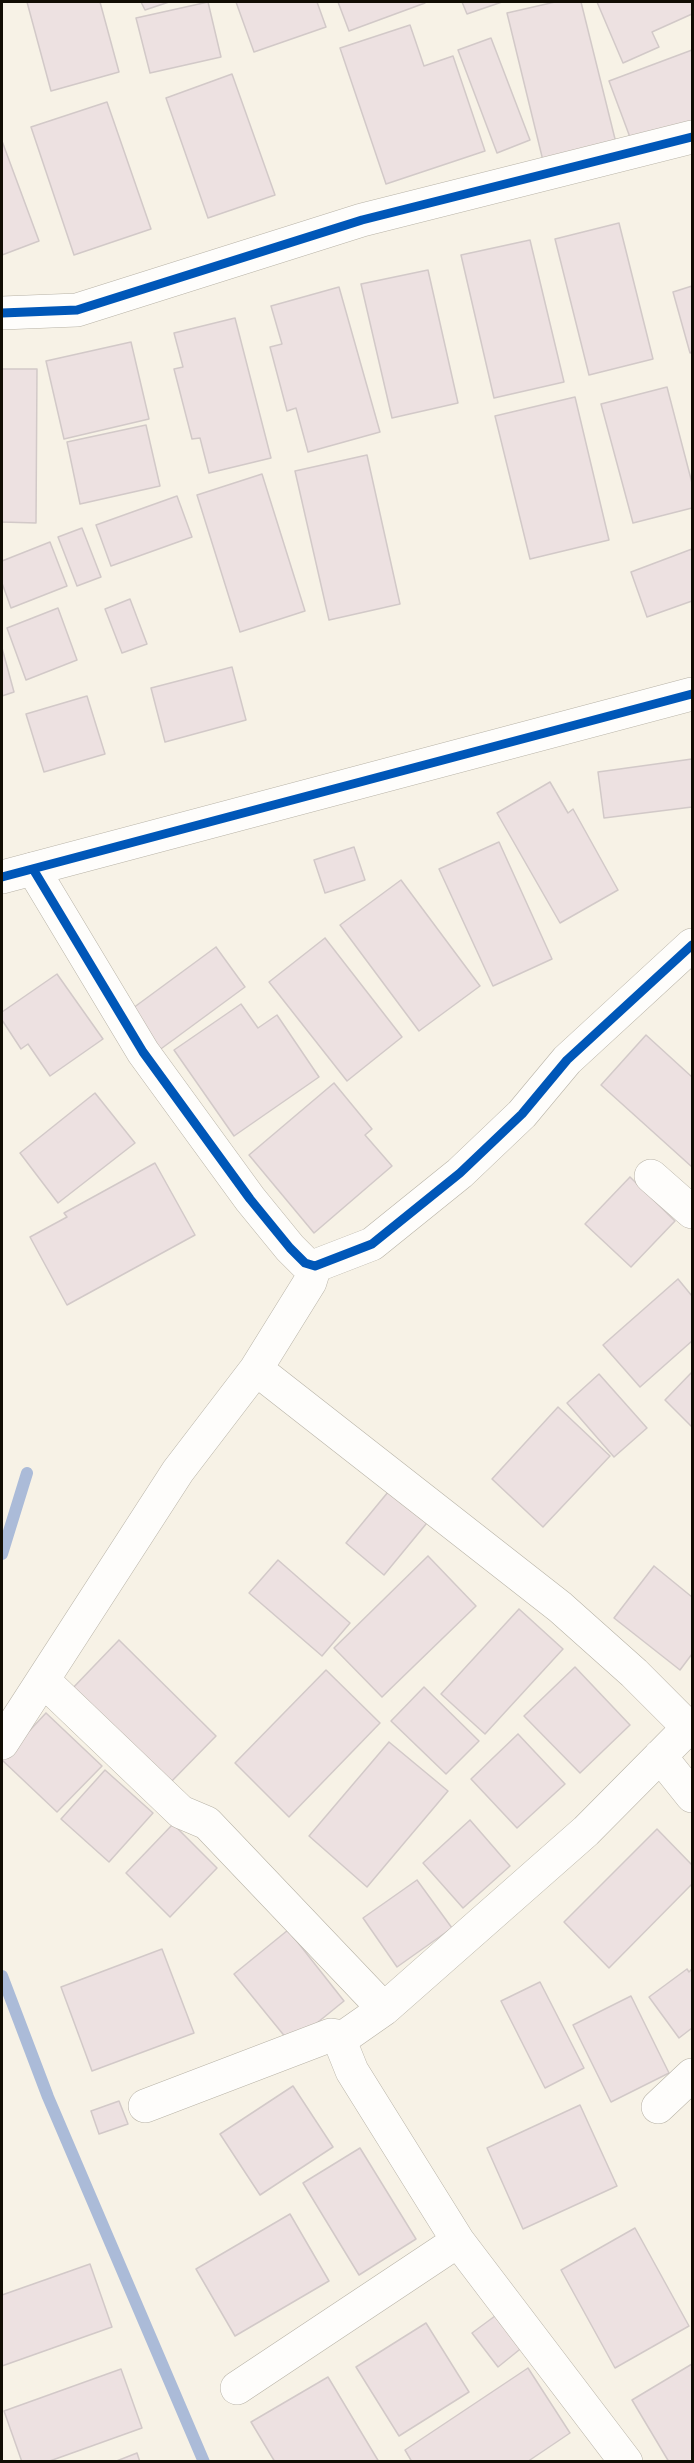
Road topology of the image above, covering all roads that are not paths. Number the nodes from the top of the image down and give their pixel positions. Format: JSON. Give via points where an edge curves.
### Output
{"nodes":[{"id":1,"x":693,"y":137,"type":"edge"},
{"id":2,"x":2,"y":313,"type":"edge"},
{"id":3,"x":693,"y":693,"type":"edge"},
{"id":4,"x":33,"y":869,"type":"junction"},
{"id":5,"x":2,"y":877,"type":"edge"},
{"id":6,"x":693,"y":945,"type":"edge"},
{"id":7,"x":651,"y":1176,"type":"dead end"},
{"id":8,"x":693,"y":1212,"type":"edge"},
{"id":9,"x":315,"y":1266,"type":"junction"},
{"id":10,"x":256,"y":1369,"type":"junction"},
{"id":11,"x":43,"y":1680,"type":"junction"},
{"id":12,"x":691,"y":1726,"type":"edge"},
{"id":13,"x":2,"y":1743,"type":"edge"},
{"id":14,"x":660,"y":1756,"type":"junction"},
{"id":15,"x":693,"y":1796,"type":"edge"},
{"id":16,"x":384,"y":2009,"type":"junction"},
{"id":17,"x":344,"y":2037,"type":"junction"},
{"id":18,"x":693,"y":2075,"type":"edge"},
{"id":19,"x":145,"y":2106,"type":"dead end"},
{"id":20,"x":658,"y":2107,"type":"dead end"},
{"id":21,"x":458,"y":2241,"type":"junction"},
{"id":22,"x":237,"y":2388,"type":"dead end"},
{"id":23,"x":626,"y":2462,"type":"edge"}],
"edges":[{"from":1,"to":2,"type":"street","via":[[362,220],[77,310]]},
{"from":3,"to":4,"type":"street"},
{"from":4,"to":5,"type":"street"},
{"from":4,"to":9,"type":"street","via":[[143,1052],[249,1199],[290,1248],[305,1263]]},
{"from":6,"to":9,"type":"street","via":[[567,1060],[522,1114],[460,1173],[372,1244]]},
{"from":7,"to":8,"type":"street"},
{"from":9,"to":10,"type":"street","via":[[310,1282]]},
{"from":10,"to":11,"type":"street","via":[[178,1470]]},
{"from":10,"to":12,"type":"street","via":[[560,1607]]},
{"from":11,"to":13,"type":"street"},
{"from":11,"to":16,"type":"street","via":[[181,1812],[207,1823]]},
{"from":12,"to":14,"type":"street"},
{"from":14,"to":15,"type":"street"},
{"from":14,"to":16,"type":"street","via":[[586,1831]]},
{"from":16,"to":17,"type":"street"},
{"from":17,"to":19,"type":"street","via":[[331,2035]]},
{"from":17,"to":21,"type":"street","via":[[342,2046],[352,2071]]},
{"from":18,"to":20,"type":"street"},
{"from":21,"to":22,"type":"street"},
{"from":21,"to":23,"type":"street"}]}
